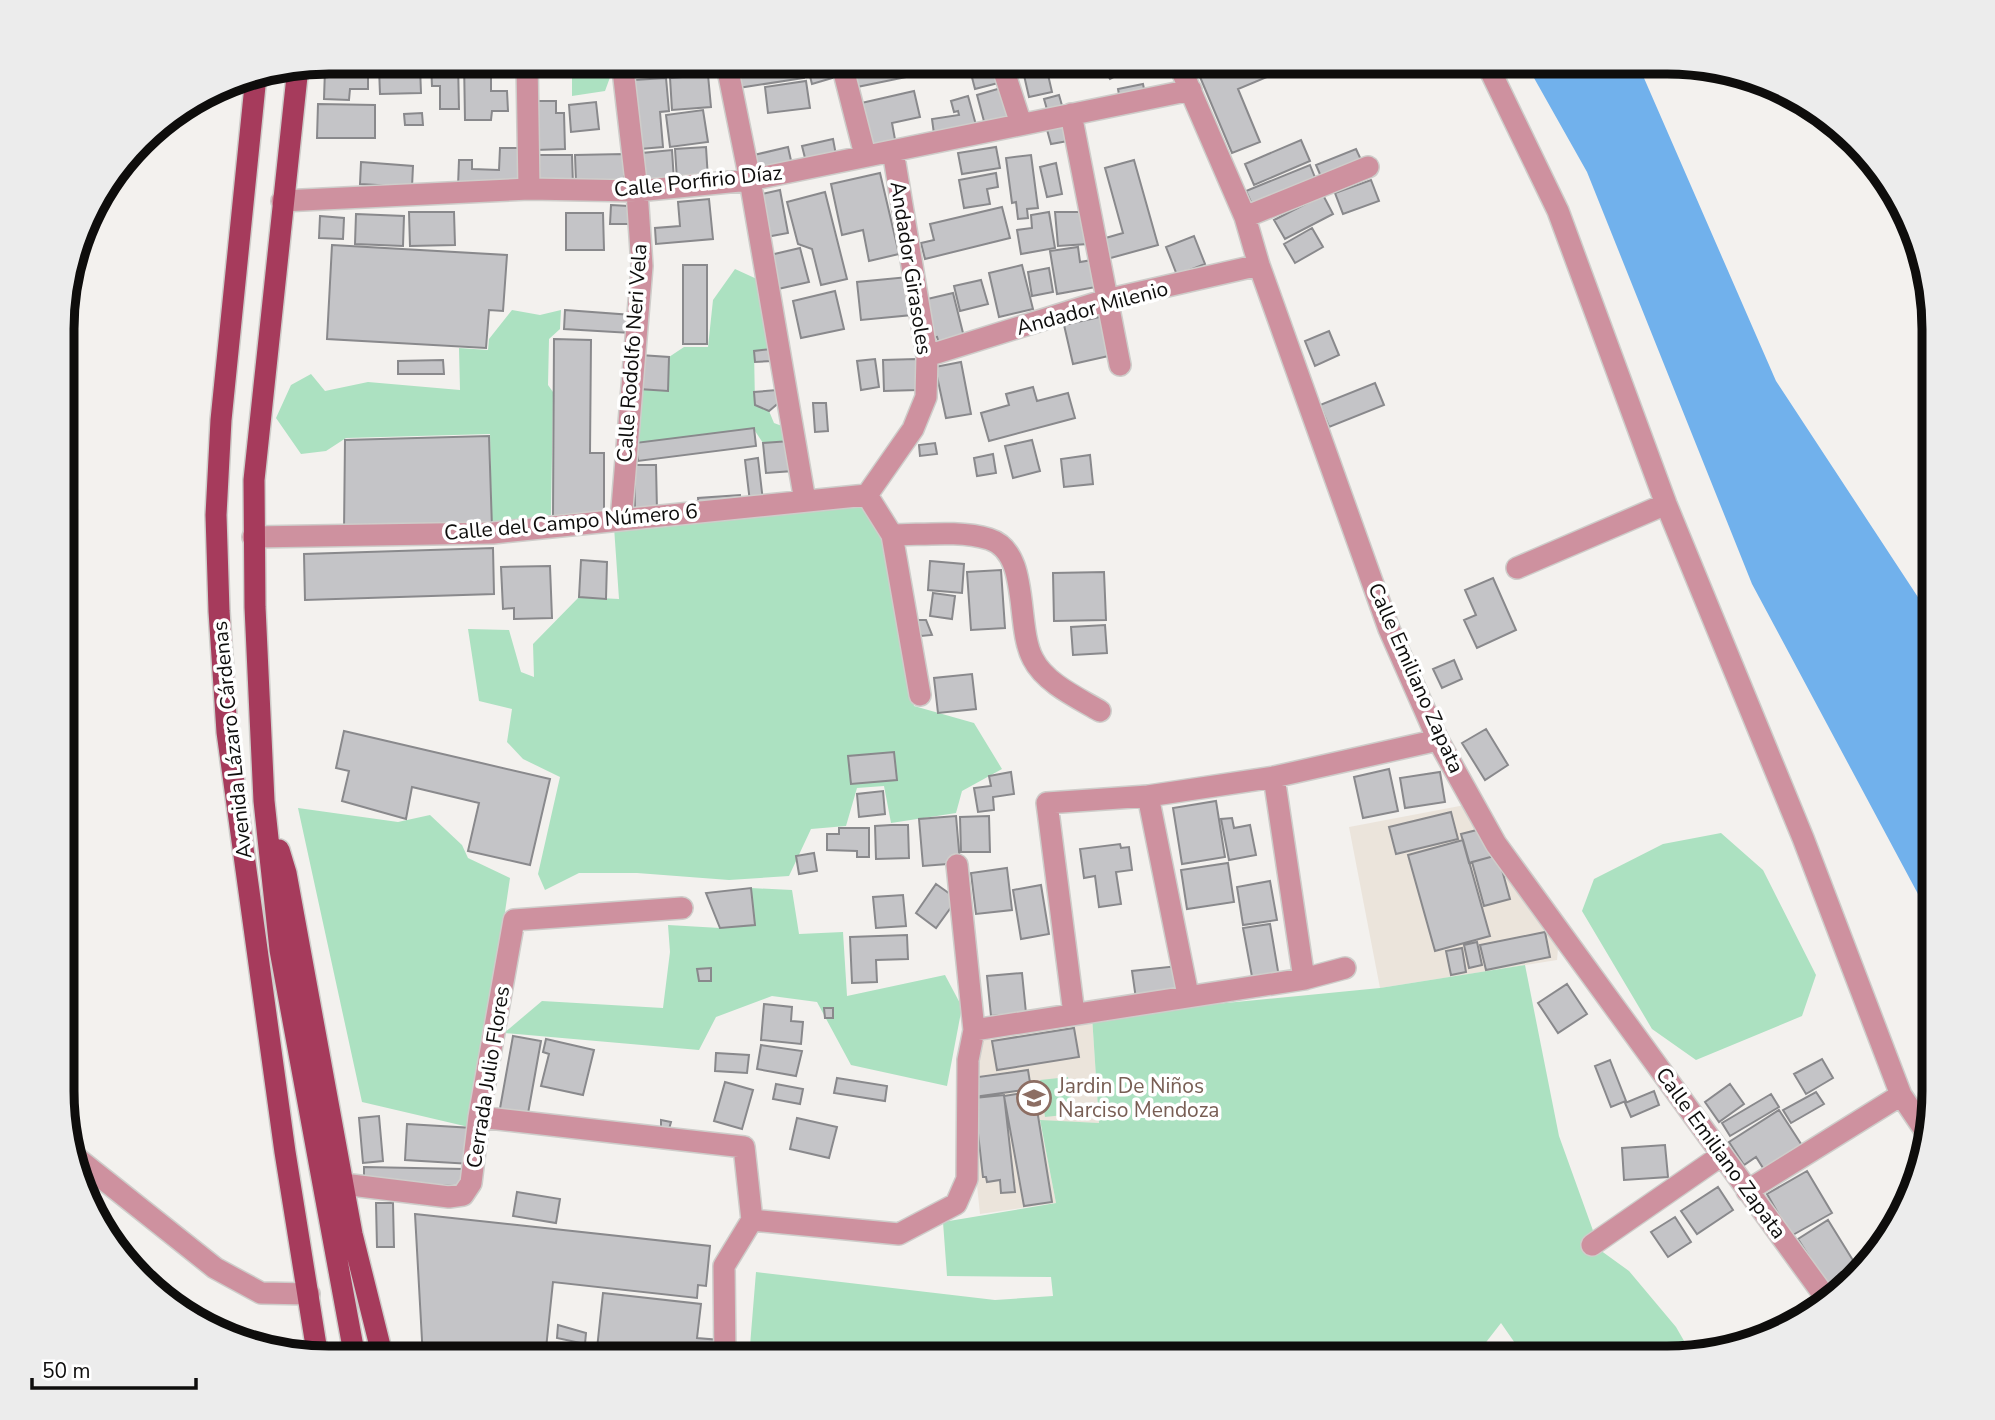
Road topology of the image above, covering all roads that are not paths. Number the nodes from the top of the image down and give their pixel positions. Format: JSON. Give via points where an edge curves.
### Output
{"nodes":[{"id":1,"x":527,"y":74,"type":"edge"},
{"id":2,"x":624,"y":74,"type":"edge"},
{"id":3,"x":729,"y":74,"type":"edge"},
{"id":4,"x":844,"y":74,"type":"edge"},
{"id":5,"x":1004,"y":74,"type":"edge"},
{"id":6,"x":1184,"y":74,"type":"edge"},
{"id":7,"x":1492,"y":74,"type":"edge"},
{"id":8,"x":297,"y":76,"type":"edge"},
{"id":9,"x":255,"y":84,"type":"edge"},
{"id":10,"x":1191,"y":90,"type":"junction"},
{"id":11,"x":1071,"y":114,"type":"junction"},
{"id":12,"x":1021,"y":124,"type":"junction"},
{"id":13,"x":893,"y":151,"type":"junction"},
{"id":14,"x":865,"y":155,"type":"junction"},
{"id":15,"x":1368,"y":167,"type":"dead end"},
{"id":16,"x":750,"y":180,"type":"junction"},
{"id":17,"x":529,"y":189,"type":"junction"},
{"id":18,"x":637,"y":191,"type":"junction"},
{"id":19,"x":282,"y":201,"type":"junction"},
{"id":20,"x":1245,"y":217,"type":"junction"},
{"id":21,"x":1259,"y":265,"type":"junction"},
{"id":22,"x":1106,"y":300,"type":"junction"},
{"id":23,"x":927,"y":356,"type":"junction"},
{"id":24,"x":1120,"y":365,"type":"dead end"},
{"id":25,"x":867,"y":495,"type":"junction"},
{"id":26,"x":805,"y":501,"type":"junction"},
{"id":27,"x":1667,"y":504,"type":"junction"},
{"id":28,"x":621,"y":520,"type":"junction"},
{"id":29,"x":892,"y":535,"type":"junction"},
{"id":30,"x":253,"y":537,"type":"junction"},
{"id":31,"x":1517,"y":568,"type":"dead end"},
{"id":32,"x":920,"y":695,"type":"dead end"},
{"id":33,"x":1100,"y":711,"type":"dead end"},
{"id":34,"x":1438,"y":740,"type":"junction"},
{"id":35,"x":1274,"y":777,"type":"junction"},
{"id":36,"x":1148,"y":796,"type":"junction"},
{"id":37,"x":264,"y":801,"type":"junction"},
{"id":38,"x":957,"y":865,"type":"dead end"},
{"id":39,"x":682,"y":908,"type":"dead end"},
{"id":40,"x":1345,"y":968,"type":"dead end"},
{"id":41,"x":1304,"y":979,"type":"junction"},
{"id":42,"x":1188,"y":995,"type":"junction"},
{"id":43,"x":1074,"y":1014,"type":"junction"},
{"id":44,"x":974,"y":1030,"type":"junction"},
{"id":45,"x":1901,"y":1095,"type":"junction"},
{"id":46,"x":479,"y":1117,"type":"junction"},
{"id":47,"x":1919,"y":1122,"type":"edge"},
{"id":48,"x":1722,"y":1155,"type":"junction"},
{"id":49,"x":84,"y":1164,"type":"edge"},
{"id":50,"x":343,"y":1184,"type":"junction"},
{"id":51,"x":1747,"y":1191,"type":"junction"},
{"id":52,"x":752,"y":1220,"type":"junction"},
{"id":53,"x":1592,"y":1245,"type":"dead end"},
{"id":54,"x":1823,"y":1293,"type":"edge"},
{"id":55,"x":310,"y":1294,"type":"junction"},
{"id":56,"x":316,"y":1346,"type":"edge"},
{"id":57,"x":353,"y":1346,"type":"edge"},
{"id":58,"x":380,"y":1346,"type":"edge"},
{"id":59,"x":725,"y":1346,"type":"edge"}],
"edges":[{"from":1,"to":17,"type":"street"},
{"from":2,"to":18,"type":"street","name":"Calle Rodolfo Neri Vela"},
{"from":3,"to":16,"type":"street"},
{"from":4,"to":14,"type":"street"},
{"from":5,"to":12,"type":"street"},
{"from":6,"to":10,"type":"street","name":"Calle Emiliano Zapata"},
{"from":7,"to":27,"type":"street","via":[[1558,211]]},
{"from":8,"to":19,"type":"main road","name":"Avenida Lázaro Cárdenas"},
{"from":9,"to":55,"type":"main road","name":"Avenida Lázaro Cárdenas","via":[[221,420],[216,515],[219,611],[229,746],[285,1152]]},
{"from":10,"to":11,"type":"street","name":"Calle Porfirio Díaz"},
{"from":10,"to":20,"type":"street","name":"Calle Emiliano Zapata"},
{"from":11,"to":12,"type":"street","name":"Calle Porfirio Díaz"},
{"from":11,"to":22,"type":"street"},
{"from":12,"to":13,"type":"street","name":"Calle Porfirio Díaz"},
{"from":13,"to":14,"type":"street","name":"Calle Porfirio Díaz"},
{"from":13,"to":23,"type":"street","name":"Andador Girasoles"},
{"from":14,"to":16,"type":"street","name":"Calle Porfirio Díaz"},
{"from":15,"to":20,"type":"street"},
{"from":16,"to":18,"type":"street","name":"Calle Porfirio Díaz"},
{"from":16,"to":26,"type":"street"},
{"from":17,"to":18,"type":"street","name":"Calle Porfirio Díaz"},
{"from":17,"to":19,"type":"street","name":"Calle Porfirio Díaz"},
{"from":18,"to":28,"type":"street","name":"Calle Rodolfo Neri Vela","via":[[642,266]]},
{"from":19,"to":30,"type":"main road","name":"Avenida Lázaro Cárdenas","via":[[254,480]]},
{"from":20,"to":21,"type":"street","name":"Calle Emiliano Zapata"},
{"from":21,"to":22,"type":"street","name":"Andador Milenio"},
{"from":21,"to":34,"type":"street","name":"Calle Emiliano Zapata","via":[[1389,629]]},
{"from":22,"to":23,"type":"street","name":"Andador Milenio"},
{"from":22,"to":24,"type":"street"},
{"from":23,"to":25,"type":"street","name":"Andador Girasoles","via":[[926,397],[913,429]]},
{"from":25,"to":26,"type":"street","name":"Calle del Campo Número 6"},
{"from":25,"to":29,"type":"street"},
{"from":26,"to":28,"type":"street","name":"Calle del Campo Número 6"},
{"from":27,"to":31,"type":"street"},
{"from":27,"to":45,"type":"street"},
{"from":28,"to":30,"type":"street","name":"Calle del Campo Número 6","via":[[493,533]]},
{"from":29,"to":32,"type":"street"},
{"from":29,"to":33,"type":"street","via":[[978,537],[1002,546],[1015,565],[1032,658],[1049,678]]},
{"from":30,"to":37,"type":"main road","name":"Avenida Lázaro Cárdenas"},
{"from":34,"to":35,"type":"street"},
{"from":34,"to":48,"type":"street","name":"Calle Emiliano Zapata","via":[[1496,844]]},
{"from":35,"to":36,"type":"street"},
{"from":35,"to":41,"type":"street"},
{"from":36,"to":42,"type":"street"},
{"from":36,"to":43,"type":"street","via":[[1047,803]]},
{"from":37,"to":50,"type":"main road","name":"Avenida Lázaro Cárdenas","via":[[286,873]]},
{"from":37,"to":57,"type":"main road","name":"Avenida Lázaro Cárdenas","via":[[280,950]]},
{"from":38,"to":44,"type":"street"},
{"from":39,"to":46,"type":"street","name":"Cerrada Julio Flores","via":[[514,920]]},
{"from":40,"to":41,"type":"street"},
{"from":41,"to":42,"type":"street"},
{"from":42,"to":43,"type":"street"},
{"from":43,"to":44,"type":"street"},
{"from":44,"to":52,"type":"street","via":[[968,1060],[967,1179],[956,1204],[899,1234]]},
{"from":45,"to":47,"type":"street"},
{"from":45,"to":51,"type":"street"},
{"from":46,"to":50,"type":"street","name":"Cerrada Julio Flores","via":[[471,1183],[463,1195]]},
{"from":46,"to":52,"type":"street","via":[[744,1147]]},
{"from":48,"to":51,"type":"street","name":"Calle Emiliano Zapata"},
{"from":48,"to":53,"type":"street"},
{"from":49,"to":55,"type":"street","via":[[215,1268],[261,1293]]},
{"from":50,"to":58,"type":"main road","name":"Avenida Lázaro Cárdenas"},
{"from":51,"to":54,"type":"street","name":"Calle Emiliano Zapata"},
{"from":52,"to":59,"type":"street","via":[[724,1266]]},
{"from":55,"to":56,"type":"main road","name":"Avenida Lázaro Cárdenas"}]}
